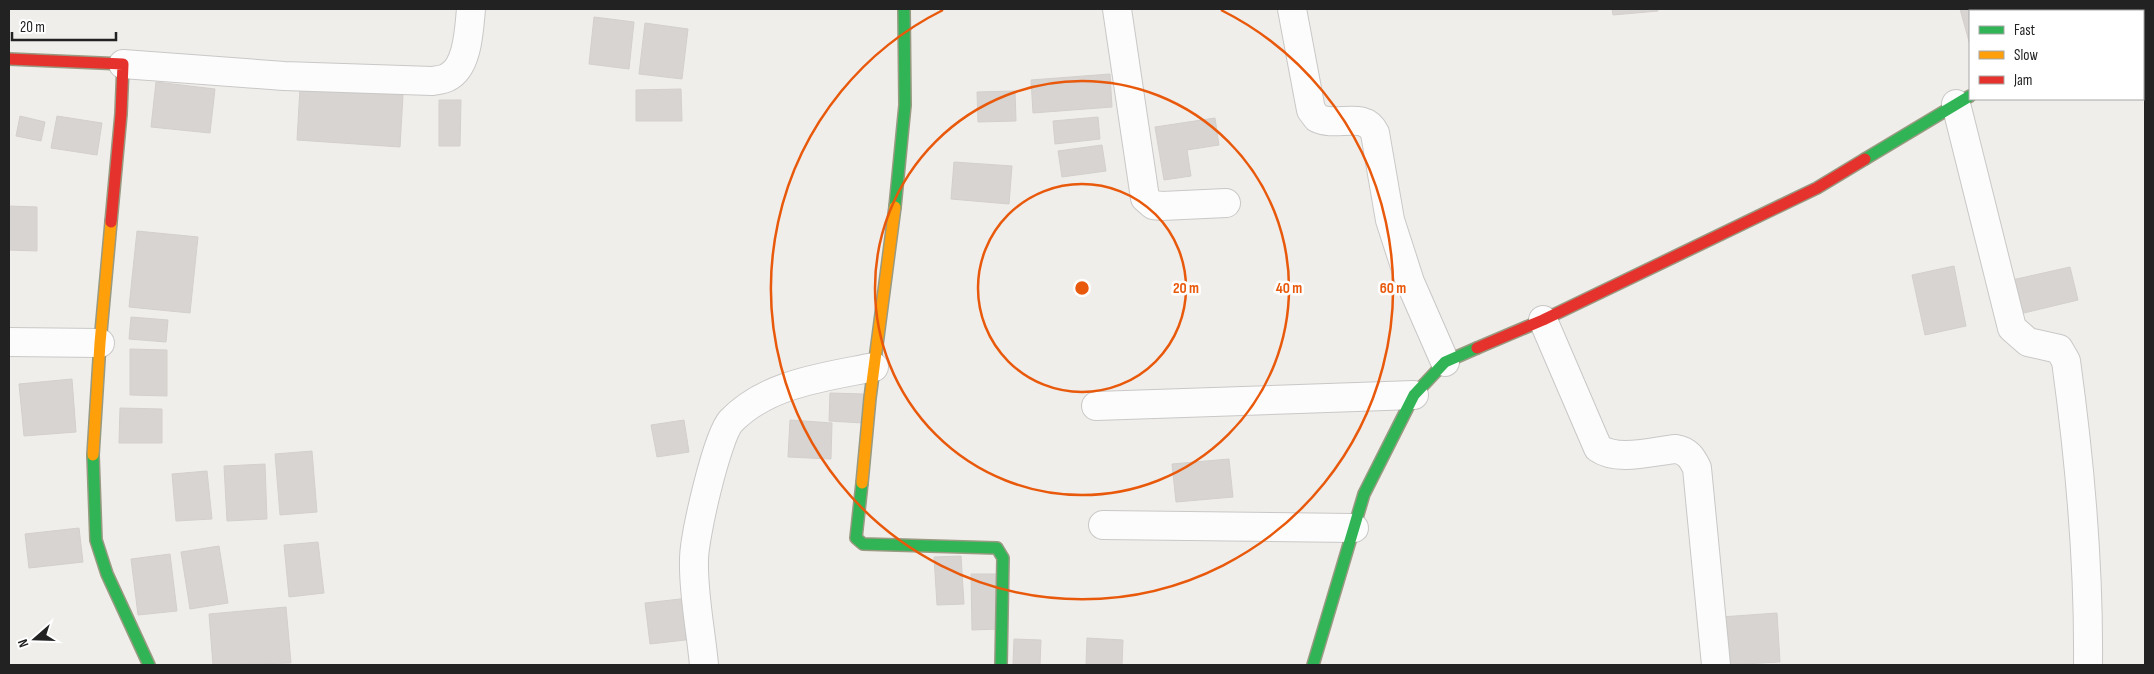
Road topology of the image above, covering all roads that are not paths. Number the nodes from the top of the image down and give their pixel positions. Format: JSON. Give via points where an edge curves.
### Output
{"nodes":[{"id":1,"x":471,"y":9,"type":"edge"},
{"id":2,"x":904,"y":9,"type":"edge"},
{"id":3,"x":1117,"y":9,"type":"edge"},
{"id":4,"x":1292,"y":9,"type":"edge"},
{"id":5,"x":9,"y":59,"type":"edge"},
{"id":6,"x":123,"y":64,"type":"junction"},
{"id":7,"x":1963,"y":100,"type":"edge"},
{"id":8,"x":1226,"y":203,"type":"dead end"},
{"id":9,"x":1543,"y":320,"type":"junction"},
{"id":10,"x":9,"y":342,"type":"edge"},
{"id":11,"x":100,"y":343,"type":"junction"},
{"id":12,"x":1445,"y":362,"type":"junction"},
{"id":13,"x":874,"y":367,"type":"junction"},
{"id":14,"x":1414,"y":395,"type":"junction"},
{"id":15,"x":1096,"y":406,"type":"dead end"},
{"id":16,"x":1103,"y":526,"type":"dead end"},
{"id":17,"x":1354,"y":528,"type":"junction"},
{"id":18,"x":149,"y":665,"type":"edge"},
{"id":19,"x":704,"y":665,"type":"edge"},
{"id":20,"x":1001,"y":665,"type":"edge"},
{"id":21,"x":1313,"y":665,"type":"edge"},
{"id":22,"x":1716,"y":665,"type":"edge"},
{"id":23,"x":2088,"y":665,"type":"edge"}],
"edges":[{"from":1,"to":6,"type":"street","via":[[469,41],[458,67],[448,77],[432,81],[284,76]]},
{"from":2,"to":13,"type":"street","via":[[905,105],[890,257]]},
{"from":3,"to":8,"type":"street","via":[[1145,198],[1162,206]]},
{"from":4,"to":12,"type":"street","via":[[1311,110],[1324,122],[1362,120],[1371,124],[1375,133],[1390,220],[1410,282]]},
{"from":5,"to":6,"type":"street"},
{"from":6,"to":11,"type":"street"},
{"from":7,"to":9,"type":"street","via":[[1817,188]]},
{"from":7,"to":23,"type":"street","via":[[2008,319],[2028,342],[2059,349],[2066,361],[2084,526]]},
{"from":9,"to":12,"type":"street"},
{"from":9,"to":22,"type":"street","via":[[1598,448],[1607,454],[1618,455],[1676,449],[1691,457],[1696,468]]},
{"from":10,"to":11,"type":"street"},
{"from":11,"to":18,"type":"street","via":[[93,464],[96,540]]},
{"from":12,"to":14,"type":"street"},
{"from":13,"to":19,"type":"street","via":[[802,381],[761,399],[730,422],[712,465],[694,558]]},
{"from":13,"to":20,"type":"street","via":[[856,538],[863,544],[997,548],[1003,558]]},
{"from":14,"to":15,"type":"street"},
{"from":14,"to":17,"type":"street","via":[[1364,494]]},
{"from":16,"to":17,"type":"street"},
{"from":17,"to":21,"type":"street"}]}
